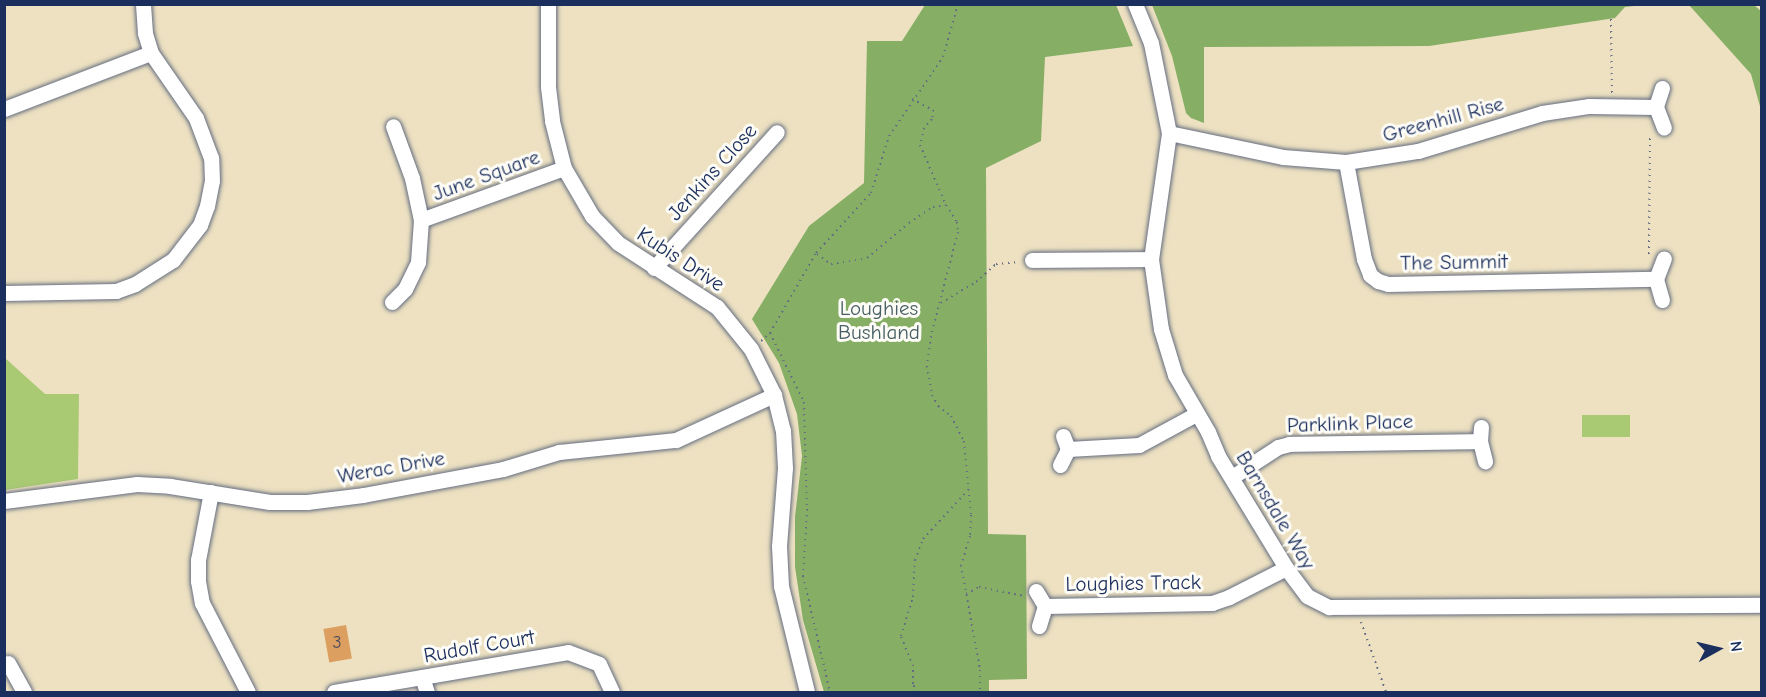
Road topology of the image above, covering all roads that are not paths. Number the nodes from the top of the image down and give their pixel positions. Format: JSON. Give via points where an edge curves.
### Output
{"nodes":[{"id":1,"x":143,"y":4,"type":"edge"},
{"id":2,"x":548,"y":4,"type":"edge"},
{"id":3,"x":1136,"y":4,"type":"edge"},
{"id":4,"x":151,"y":52,"type":"junction"},
{"id":5,"x":1662,"y":88,"type":"dead end"},
{"id":6,"x":1656,"y":107,"type":"junction"},
{"id":7,"x":4,"y":109,"type":"edge"},
{"id":8,"x":393,"y":126,"type":"dead end"},
{"id":9,"x":1657,"y":130,"type":"road end"},
{"id":10,"x":777,"y":132,"type":"dead end"},
{"id":11,"x":1169,"y":133,"type":"junction"},
{"id":12,"x":1346,"y":162,"type":"junction"},
{"id":13,"x":564,"y":168,"type":"junction"},
{"id":14,"x":421,"y":220,"type":"junction"},
{"id":15,"x":1664,"y":258,"type":"dead end"},
{"id":16,"x":1151,"y":259,"type":"junction"},
{"id":17,"x":1028,"y":260,"type":"road end"},
{"id":18,"x":654,"y":268,"type":"junction"},
{"id":19,"x":1653,"y":279,"type":"junction"},
{"id":20,"x":4,"y":292,"type":"edge"},
{"id":21,"x":1662,"y":300,"type":"dead end"},
{"id":22,"x":392,"y":302,"type":"dead end"},
{"id":23,"x":774,"y":395,"type":"junction"},
{"id":24,"x":1196,"y":414,"type":"junction"},
{"id":25,"x":1485,"y":461,"type":"dead end"},
{"id":26,"x":1060,"y":465,"type":"dead end"},
{"id":27,"x":1232,"y":477,"type":"junction"},
{"id":28,"x":211,"y":492,"type":"junction"},
{"id":29,"x":4,"y":501,"type":"edge"},
{"id":30,"x":1286,"y":568,"type":"junction"},
{"id":31,"x":1030,"y":593,"type":"road end"},
{"id":32,"x":1045,"y":606,"type":"junction"},
{"id":33,"x":1761,"y":606,"type":"edge"},
{"id":34,"x":1039,"y":626,"type":"dead end"},
{"id":35,"x":8,"y":663,"type":"dead end"},
{"id":36,"x":422,"y":677,"type":"junction"},
{"id":37,"x":24,"y":693,"type":"edge"},
{"id":38,"x":248,"y":693,"type":"edge"},
{"id":39,"x":334,"y":693,"type":"edge"},
{"id":40,"x":427,"y":693,"type":"edge"},
{"id":41,"x":612,"y":693,"type":"edge"},
{"id":42,"x":807,"y":693,"type":"edge"}],
"edges":[{"from":1,"to":4,"type":"street"},
{"from":2,"to":13,"type":"street","name":"Kubis Drive","via":[[548,87]]},
{"from":3,"to":11,"type":"street","name":"Barnsdale Way","via":[[1151,43]]},
{"from":4,"to":7,"type":"street"},
{"from":4,"to":20,"type":"street","via":[[196,118],[211,158],[207,206],[189,243],[156,274],[116,291]]},
{"from":5,"to":6,"type":"street"},
{"from":6,"to":9,"type":"street"},
{"from":6,"to":12,"type":"street","name":"Greenhill Rise","via":[[1589,106],[1542,112],[1419,151]]},
{"from":8,"to":14,"type":"street","name":"June Square","via":[[412,178]]},
{"from":10,"to":18,"type":"street","name":"Jenkins Close"},
{"from":11,"to":12,"type":"street","name":"Greenhill Rise","via":[[1283,157]]},
{"from":11,"to":16,"type":"street","name":"Barnsdale Way"},
{"from":12,"to":19,"type":"street","name":"The Summit","via":[[1364,259],[1370,275],[1378,281],[1388,284]]},
{"from":13,"to":14,"type":"street","name":"June Square"},
{"from":13,"to":18,"type":"street","name":"Kubis Drive","via":[[592,216],[618,243]]},
{"from":14,"to":22,"type":"street","name":"June Square","via":[[418,262],[405,289]]},
{"from":15,"to":19,"type":"street"},
{"from":16,"to":17,"type":"street"},
{"from":16,"to":24,"type":"street","name":"Barnsdale Way","via":[[1164,338],[1175,375]]},
{"from":18,"to":23,"type":"street","name":"Kubis Drive","via":[[717,307],[751,349]]},
{"from":19,"to":21,"type":"street"},
{"from":23,"to":28,"type":"street","name":"Werac Drive","via":[[676,440],[559,452],[503,469],[363,495],[290,502]]},
{"from":23,"to":42,"type":"street","name":"Kubis Drive","via":[[783,430],[785,468],[779,546],[781,586]]},
{"from":24,"to":26,"type":"street","via":[[1138,446],[1066,443]]},
{"from":24,"to":27,"type":"street","name":"Barnsdale Way"},
{"from":25,"to":27,"type":"street","name":"Parklink Place","via":[[1480,434],[1289,444]]},
{"from":27,"to":30,"type":"street","name":"Barnsdale Way"},
{"from":28,"to":29,"type":"street","name":"Werac Drive","via":[[137,484]]},
{"from":28,"to":38,"type":"street","via":[[198,560],[202,603]]},
{"from":30,"to":32,"type":"street","name":"Loughies Track","via":[[1212,603]]},
{"from":30,"to":33,"type":"street","name":"Barnsdale Way","via":[[1307,596],[1329,607]]},
{"from":31,"to":32,"type":"street","name":"Loughies Track"},
{"from":32,"to":34,"type":"street","name":"Loughies Track"},
{"from":35,"to":37,"type":"street"},
{"from":36,"to":39,"type":"street","name":"Rudolf Court"},
{"from":36,"to":40,"type":"street"},
{"from":36,"to":41,"type":"street","name":"Rudolf Court","via":[[568,652],[599,664]]}]}
